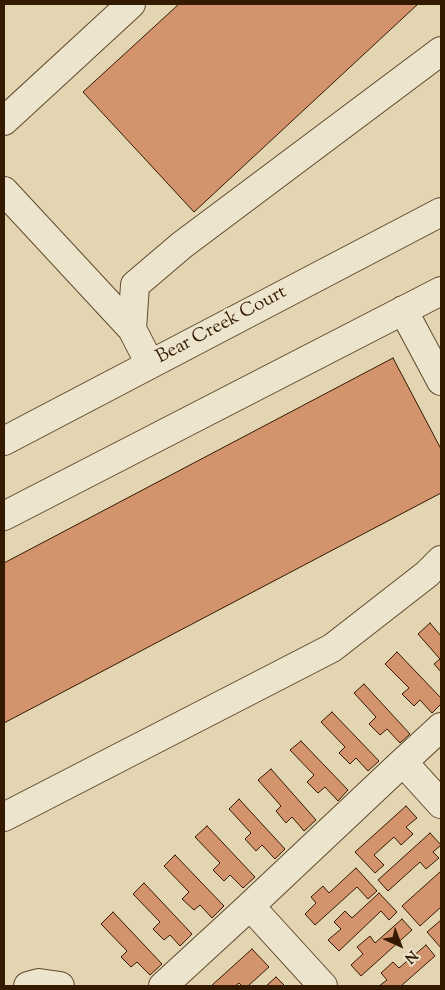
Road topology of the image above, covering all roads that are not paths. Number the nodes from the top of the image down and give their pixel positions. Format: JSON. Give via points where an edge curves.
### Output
{"nodes":[{"id":1,"x":131,"y":4,"type":"edge"},
{"id":2,"x":441,"y":51,"type":"edge"},
{"id":3,"x":4,"y":120,"type":"edge"},
{"id":4,"x":4,"y":191,"type":"edge"},
{"id":5,"x":441,"y":212,"type":"edge"},
{"id":6,"x":441,"y":291,"type":"edge"},
{"id":7,"x":403,"y":310,"type":"junction"},
{"id":8,"x":132,"y":329,"type":"junction"},
{"id":9,"x":150,"y":364,"type":"junction"},
{"id":10,"x":441,"y":381,"type":"edge"},
{"id":11,"x":4,"y":441,"type":"edge"},
{"id":12,"x":4,"y":516,"type":"edge"},
{"id":13,"x":441,"y":560,"type":"edge"},
{"id":14,"x":441,"y":727,"type":"edge"},
{"id":15,"x":403,"y":762,"type":"junction"},
{"id":16,"x":441,"y":804,"type":"edge"},
{"id":17,"x":4,"y":818,"type":"edge"},
{"id":18,"x":250,"y":906,"type":"junction"},
{"id":19,"x":28,"y":986,"type":"edge"},
{"id":20,"x":60,"y":986,"type":"edge"},
{"id":21,"x":163,"y":986,"type":"edge"},
{"id":22,"x":323,"y":986,"type":"edge"}],
"edges":[{"from":1,"to":3,"type":"street"},
{"from":2,"to":8,"type":"street","via":[[182,245],[135,285]]},
{"from":4,"to":8,"type":"street"},
{"from":5,"to":9,"type":"street","name":"Bear Creek Court"},
{"from":6,"to":7,"type":"street"},
{"from":7,"to":10,"type":"street"},
{"from":7,"to":12,"type":"street"},
{"from":8,"to":9,"type":"street"},
{"from":9,"to":11,"type":"street","name":"Bear Creek Court"},
{"from":13,"to":17,"type":"street","via":[[332,648]]},
{"from":14,"to":15,"type":"street"},
{"from":15,"to":16,"type":"street"},
{"from":15,"to":18,"type":"street"},
{"from":18,"to":21,"type":"street"},
{"from":18,"to":22,"type":"street"},
{"from":19,"to":20,"type":"street","via":[[39,983]]}]}
